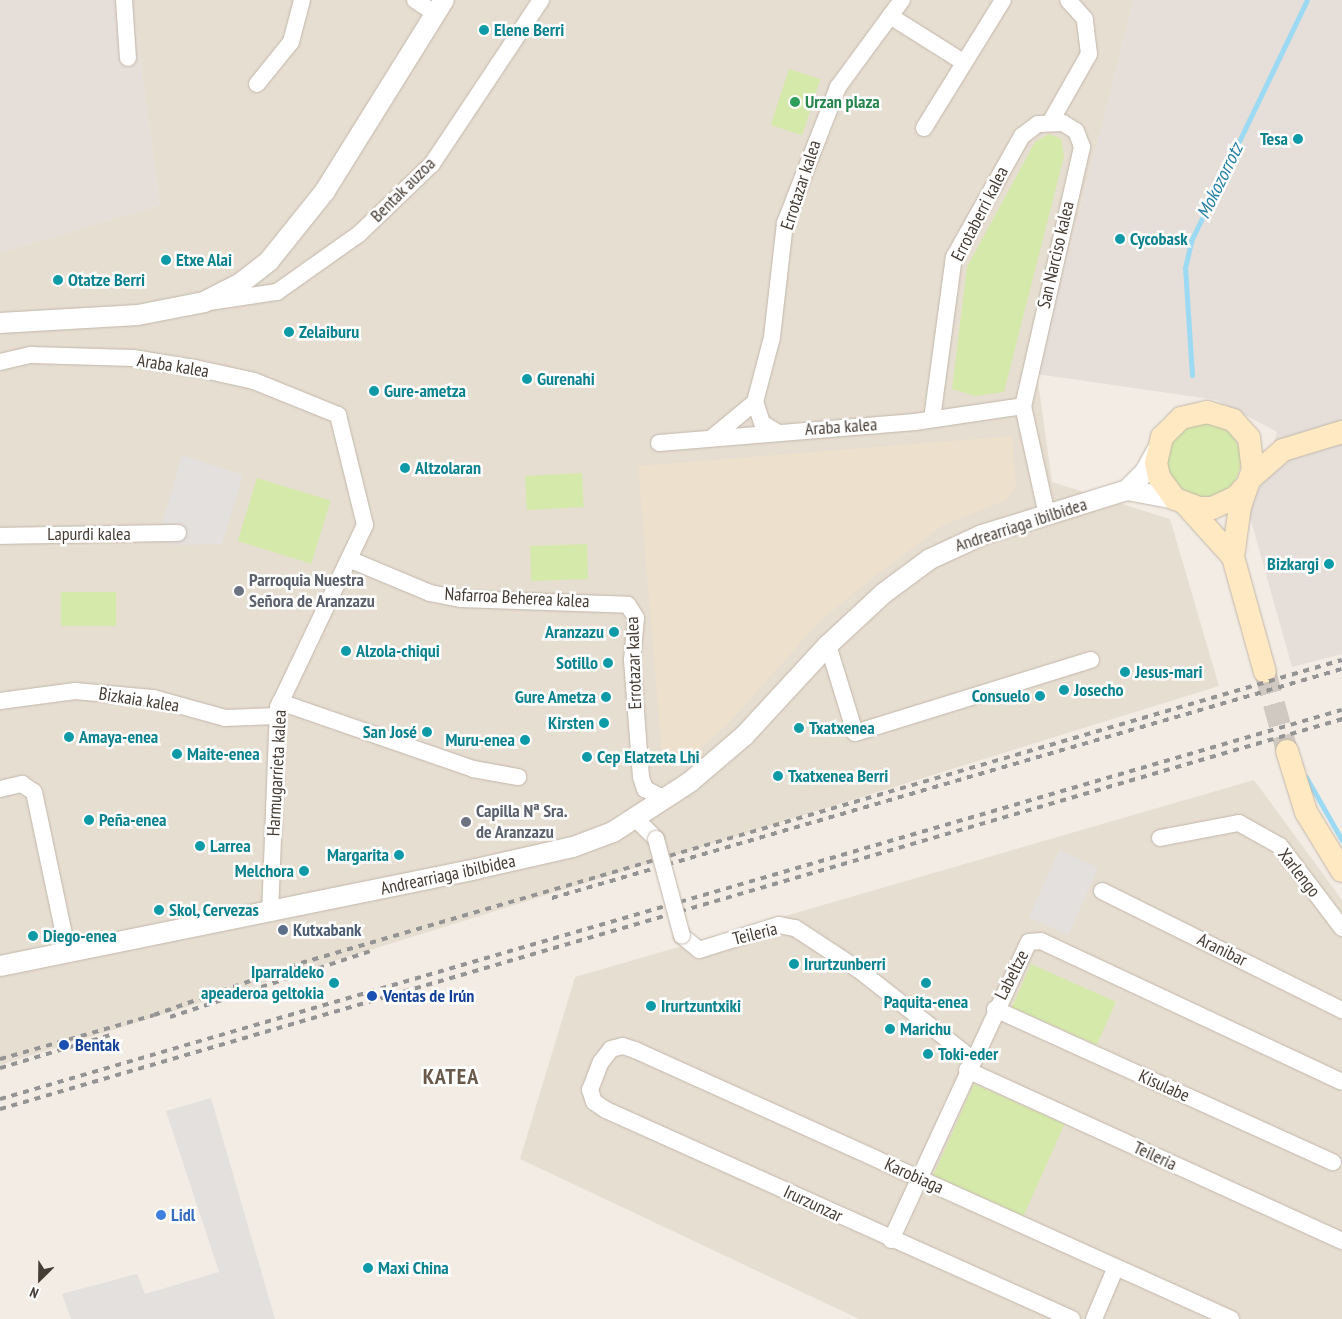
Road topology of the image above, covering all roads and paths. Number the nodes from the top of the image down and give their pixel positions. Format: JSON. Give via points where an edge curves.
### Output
{"nodes":[{"id":1,"x":124,"y":0,"type":"edge"},
{"id":2,"x":302,"y":0,"type":"edge"},
{"id":3,"x":415,"y":0,"type":"edge"},
{"id":4,"x":541,"y":0,"type":"edge"},
{"id":5,"x":902,"y":0,"type":"edge"},
{"id":6,"x":1003,"y":0,"type":"edge"},
{"id":7,"x":1068,"y":0,"type":"edge"},
{"id":8,"x":440,"y":7,"type":"edge"},
{"id":9,"x":890,"y":16,"type":"junction"},
{"id":10,"x":128,"y":58,"type":"dead end"},
{"id":11,"x":963,"y":62,"type":"junction"},
{"id":12,"x":257,"y":84,"type":"dead end"},
{"id":13,"x":1051,"y":121,"type":"junction"},
{"id":14,"x":924,"y":128,"type":"dead end"},
{"id":15,"x":204,"y":302,"type":"junction"},
{"id":16,"x":0,"y":323,"type":"edge"},
{"id":17,"x":0,"y":362,"type":"edge"},
{"id":18,"x":755,"y":402,"type":"junction"},
{"id":19,"x":1023,"y":406,"type":"junction"},
{"id":20,"x":338,"y":415,"type":"joint"},
{"id":21,"x":932,"y":419,"type":"junction"},
{"id":22,"x":1243,"y":430,"type":"junction"},
{"id":23,"x":777,"y":432,"type":"junction"},
{"id":24,"x":1342,"y":432,"type":"edge"},
{"id":25,"x":714,"y":438,"type":"junction"},
{"id":26,"x":658,"y":443,"type":"dead end"},
{"id":27,"x":1304,"y":443,"type":"junction"},
{"id":28,"x":1157,"y":450,"type":"junction"},
{"id":29,"x":1248,"y":483,"type":"junction"},
{"id":30,"x":1127,"y":490,"type":"junction"},
{"id":31,"x":1181,"y":502,"type":"junction"},
{"id":32,"x":1047,"y":514,"type":"junction"},
{"id":33,"x":178,"y":533,"type":"dead end"},
{"id":34,"x":0,"y":536,"type":"edge"},
{"id":35,"x":1233,"y":557,"type":"junction"},
{"id":36,"x":352,"y":560,"type":"junction"},
{"id":37,"x":628,"y":605,"type":"joint"},
{"id":38,"x":828,"y":645,"type":"junction"},
{"id":39,"x":1091,"y":660,"type":"dead end"},
{"id":40,"x":1265,"y":672,"type":"tunnel mouth"},
{"id":41,"x":0,"y":701,"type":"edge"},
{"id":42,"x":278,"y":709,"type":"junction"},
{"id":43,"x":1287,"y":751,"type":"tunnel mouth"},
{"id":44,"x":518,"y":776,"type":"dead end"},
{"id":45,"x":0,"y":789,"type":"edge"},
{"id":46,"x":665,"y":799,"type":"junction"},
{"id":47,"x":635,"y":818,"type":"junction"},
{"id":48,"x":1160,"y":838,"type":"dead end"},
{"id":49,"x":1342,"y":871,"type":"edge"},
{"id":50,"x":1102,"y":891,"type":"dead end"},
{"id":51,"x":270,"y":913,"type":"junction"},
{"id":52,"x":1342,"y":928,"type":"edge"},
{"id":53,"x":68,"y":953,"type":"junction"},
{"id":54,"x":0,"y":966,"type":"edge"},
{"id":55,"x":995,"y":1009,"type":"junction"},
{"id":56,"x":1342,"y":1010,"type":"edge"},
{"id":57,"x":601,"y":1062,"type":"joint"},
{"id":58,"x":970,"y":1064,"type":"junction"},
{"id":59,"x":1342,"y":1082,"type":"edge"},
{"id":60,"x":1333,"y":1162,"type":"dead end"},
{"id":61,"x":918,"y":1178,"type":"junction"},
{"id":62,"x":891,"y":1240,"type":"junction"},
{"id":63,"x":1342,"y":1241,"type":"edge"},
{"id":64,"x":1116,"y":1267,"type":"junction"},
{"id":65,"x":1072,"y":1319,"type":"edge"},
{"id":66,"x":1094,"y":1319,"type":"edge"},
{"id":67,"x":1230,"y":1319,"type":"edge"}],
"edges":[{"from":1,"to":10,"type":"street"},
{"from":2,"to":12,"type":"street","via":[[291,42]]},
{"from":3,"to":8,"type":"street"},
{"from":4,"to":15,"type":"street","name":"Bentak auzoa","via":[[432,164],[359,234],[276,292]]},
{"from":5,"to":9,"type":"street","name":"Errotazar kalea"},
{"from":6,"to":11,"type":"street"},
{"from":7,"to":13,"type":"street","via":[[1085,20],[1089,54]]},
{"from":8,"to":15,"type":"street","name":"Bentak auzoa","via":[[325,191],[269,262]]},
{"from":9,"to":11,"type":"street"},
{"from":9,"to":18,"type":"street","name":"Errotazar kalea","via":[[838,87],[785,223],[772,338]]},
{"from":11,"to":14,"type":"street"},
{"from":13,"to":19,"type":"street","name":"San Narciso kalea","via":[[1076,131],[1082,147]]},
{"from":13,"to":21,"type":"street","name":"Errotaberri kalea","via":[[1038,124],[1022,136],[954,257]]},
{"from":15,"to":16,"type":"street","name":"Bentak auzoa","via":[[92,321]]},
{"from":17,"to":20,"type":"street","name":"Araba kalea","via":[[40,355],[133,358],[254,381]]},
{"from":18,"to":23,"type":"street","via":[[762,423]]},
{"from":18,"to":25,"type":"street"},
{"from":19,"to":21,"type":"street","name":"Araba kalea"},
{"from":19,"to":32,"type":"street"},
{"from":20,"to":36,"type":"street","name":"Harmugarrieta kalea","via":[[365,526]]},
{"from":21,"to":23,"type":"street","name":"Araba kalea"},
{"from":22,"to":27,"type":"main road","via":[[1272,441]]},
{"from":22,"to":28,"type":"main road","via":[[1220,414],[1194,413],[1170,426]]},
{"from":22,"to":29,"type":"main road","via":[[1254,458]]},
{"from":23,"to":25,"type":"street","name":"Araba kalea"},
{"from":24,"to":27,"type":"main road"},
{"from":25,"to":26,"type":"street","name":"Araba kalea"},
{"from":27,"to":29,"type":"main road","via":[[1274,456]]},
{"from":28,"to":30,"type":"street","name":"Andrearriaga ibilbidea","via":[[1145,472]]},
{"from":28,"to":31,"type":"main road","via":[[1159,477]]},
{"from":29,"to":31,"type":"main road","via":[[1236,497],[1212,508]]},
{"from":29,"to":35,"type":"main road"},
{"from":30,"to":31,"type":"street","name":"Andrearriaga ibilbidea"},
{"from":30,"to":32,"type":"street","name":"Andrearriaga ibilbidea"},
{"from":31,"to":35,"type":"main road"},
{"from":32,"to":38,"type":"street","name":"Andrearriaga ibilbidea","via":[[982,535],[930,559],[884,593]]},
{"from":33,"to":34,"type":"street","name":"Lapurdi kalea"},
{"from":35,"to":40,"type":"main road"},
{"from":36,"to":37,"type":"street","name":"Nafarroa Beherea kalea","via":[[430,593],[460,599]]},
{"from":36,"to":42,"type":"street","name":"Harmugarrieta kalea"},
{"from":37,"to":46,"type":"street","name":"Errotazar kalea","via":[[636,618],[632,660],[641,777],[645,789]]},
{"from":38,"to":39,"type":"street","via":[[855,733]]},
{"from":38,"to":46,"type":"street","name":"Andrearriaga ibilbidea","via":[[744,736]]},
{"from":41,"to":42,"type":"street","name":"Bizkaia kalea","via":[[82,692],[153,698],[225,718]]},
{"from":42,"to":44,"type":"street","name":"Bizkaia kalea","via":[[473,768]]},
{"from":42,"to":51,"type":"street","name":"Harmugarrieta kalea"},
{"from":43,"to":49,"type":"main road","via":[[1306,812]]},
{"from":45,"to":53,"type":"street","via":[[22,784],[34,792]]},
{"from":46,"to":47,"type":"street","name":"Andrearriaga ibilbidea"},
{"from":47,"to":51,"type":"street","name":"Andrearriaga ibilbidea","via":[[573,847]]},
{"from":47,"to":58,"type":"street","name":"Teileria","bridge":true,"via":[[656,839],[682,936],[698,950],[779,925],[795,928],[859,970]]},
{"from":48,"to":52,"type":"street","name":"Xarlengo","via":[[1239,824],[1280,846]]},
{"from":50,"to":56,"type":"street","name":"Aranibar"},
{"from":51,"to":53,"type":"street","name":"Andrearriaga ibilbidea"},
{"from":53,"to":54,"type":"street","name":"Andrearriaga ibilbidea"},
{"from":55,"to":58,"type":"street","name":"Labeltze"},
{"from":55,"to":59,"type":"street","name":"Labeltze","via":[[1028,942],[1041,941]]},
{"from":55,"to":60,"type":"street","name":"Kisulabe"},
{"from":57,"to":61,"type":"street","name":"Karobiaga","via":[[612,1049],[635,1050]]},
{"from":57,"to":62,"type":"street","name":"Irurzunzar","via":[[590,1090],[594,1102],[606,1110]]},
{"from":58,"to":61,"type":"street","name":"Labeltze"},
{"from":58,"to":63,"type":"street","name":"Teileria"},
{"from":61,"to":62,"type":"street","name":"Labeltze"},
{"from":61,"to":64,"type":"street","name":"Karobiaga"},
{"from":62,"to":65,"type":"street","name":"Irurzunzar"},
{"from":64,"to":66,"type":"street"},
{"from":64,"to":67,"type":"street","name":"Karobiaga"}]}
